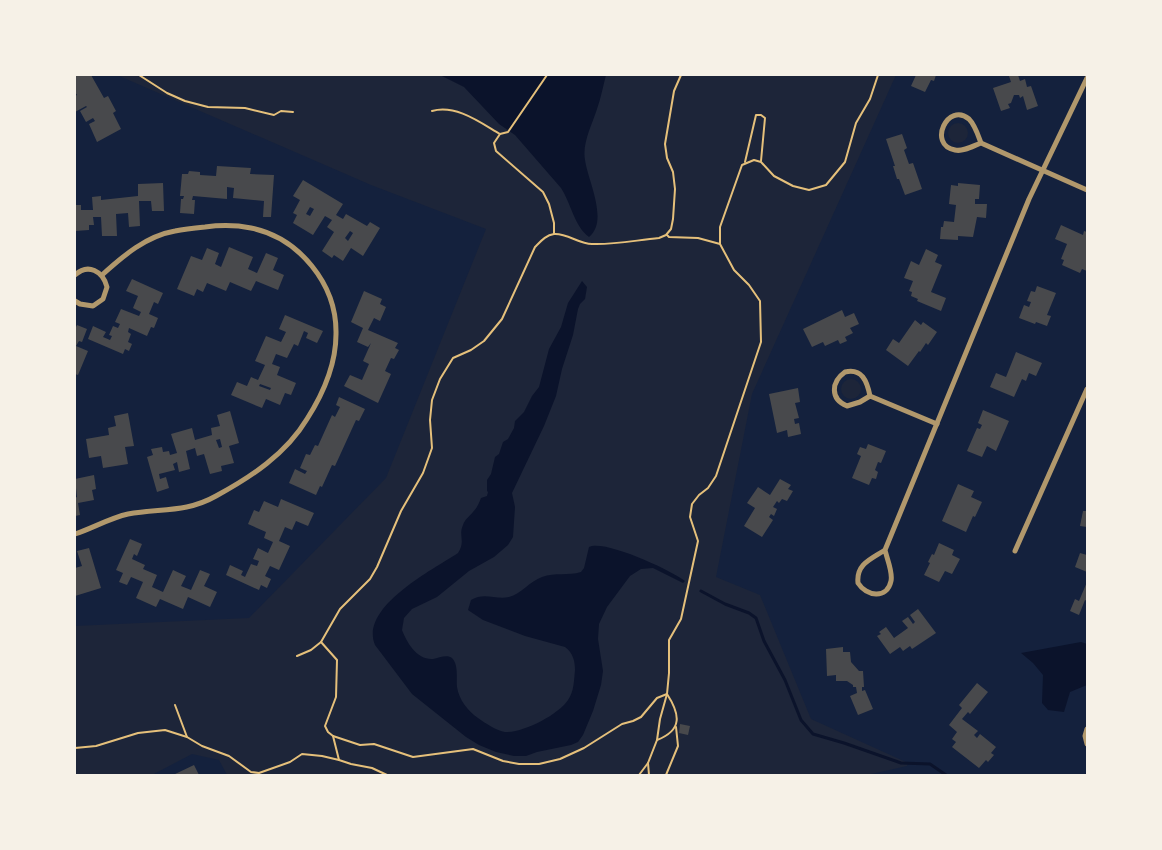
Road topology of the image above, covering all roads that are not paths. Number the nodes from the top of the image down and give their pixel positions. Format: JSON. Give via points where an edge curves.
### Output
{"nodes":[{"id":1,"x":1087,"y":78,"type":"edge"},
{"id":2,"x":981,"y":143,"type":"junction"},
{"id":3,"x":1042,"y":170,"type":"junction"},
{"id":4,"x":1087,"y":190,"type":"edge"},
{"id":5,"x":75,"y":275,"type":"edge"},
{"id":6,"x":102,"y":275,"type":"junction"},
{"id":7,"x":75,"y":301,"type":"edge"},
{"id":8,"x":1087,"y":389,"type":"edge"},
{"id":9,"x":870,"y":396,"type":"junction"},
{"id":10,"x":937,"y":424,"type":"junction"},
{"id":11,"x":75,"y":534,"type":"edge"},
{"id":12,"x":885,"y":550,"type":"junction"},
{"id":13,"x":1015,"y":551,"type":"dead end"},
{"id":14,"x":1087,"y":729,"type":"edge"},
{"id":15,"x":1087,"y":744,"type":"edge"}],
"edges":[{"from":1,"to":3,"type":"street"},
{"from":2,"to":2,"type":"street","via":[[968,118],[952,116],[944,123],[941,136],[949,148],[960,150]]},
{"from":2,"to":3,"type":"street"},
{"from":3,"to":4,"type":"street"},
{"from":3,"to":10,"type":"street"},
{"from":5,"to":6,"type":"street","via":[[90,269]]},
{"from":6,"to":7,"type":"street","via":[[107,286],[103,299],[93,306]]},
{"from":6,"to":11,"type":"street","via":[[135,248],[164,234],[223,226],[261,231],[285,242],[315,269],[333,307],[336,322],[334,358],[307,419],[282,450],[263,466],[199,504],[178,510],[125,515]]},
{"from":8,"to":13,"type":"street"},
{"from":9,"to":9,"type":"street","via":[[863,375],[857,372],[845,372],[834,385],[837,400],[847,406]]},
{"from":9,"to":10,"type":"street"},
{"from":10,"to":12,"type":"street"},
{"from":12,"to":12,"type":"street","via":[[859,569],[858,583],[866,592],[882,593],[891,583]]},
{"from":14,"to":15,"type":"street"}]}
